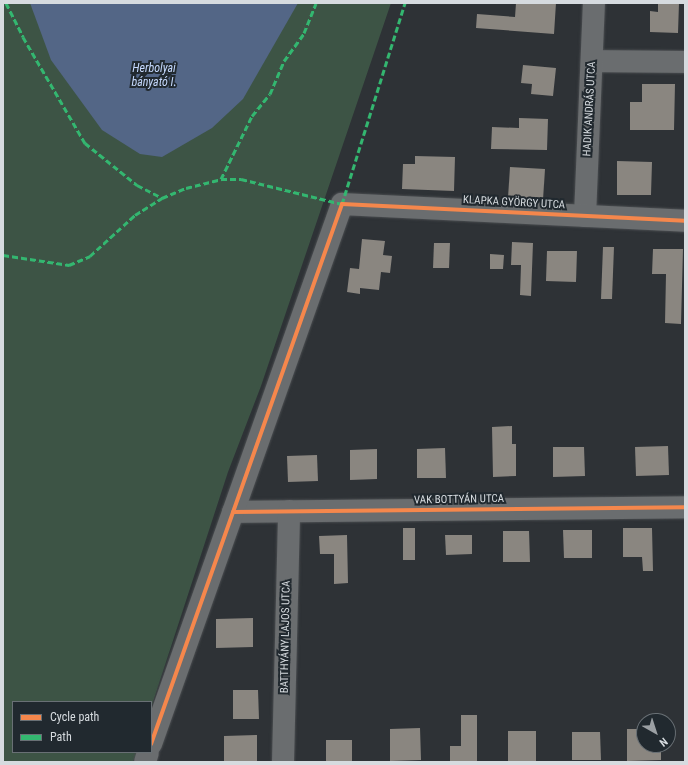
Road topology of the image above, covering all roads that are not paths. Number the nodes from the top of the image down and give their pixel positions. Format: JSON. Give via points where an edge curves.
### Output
{"nodes":[{"id":1,"x":594,"y":3,"type":"edge"},
{"id":2,"x":592,"y":61,"type":"junction"},
{"id":3,"x":685,"y":62,"type":"edge"},
{"id":4,"x":585,"y":216,"type":"junction"},
{"id":5,"x":685,"y":221,"type":"edge"},
{"id":6,"x":685,"y":507,"type":"edge"},
{"id":7,"x":289,"y":511,"type":"junction"},
{"id":8,"x":233,"y":512,"type":"junction"},
{"id":9,"x":152,"y":741,"type":"edge"},
{"id":10,"x":283,"y":762,"type":"edge"}],
"edges":[{"from":1,"to":2,"type":"street","name":"HADIK ANDRÁS UTCA"},
{"from":2,"to":3,"type":"street"},
{"from":2,"to":4,"type":"street","name":"HADIK ANDRÁS UTCA"},
{"from":4,"to":5,"type":"street","name":"KLAPKA GYÖRGY UTCA"},
{"from":4,"to":8,"type":"street","name":"KLAPKA GYÖRGY UTCA","via":[[342,204]]},
{"from":6,"to":7,"type":"street","name":"VAK BOTTYÁN UTCA"},
{"from":7,"to":8,"type":"street","name":"VAK BOTTYÁN UTCA"},
{"from":7,"to":10,"type":"street","name":"BATTHYÁNY LAJOS UTCA"},
{"from":8,"to":9,"type":"street"}]}
